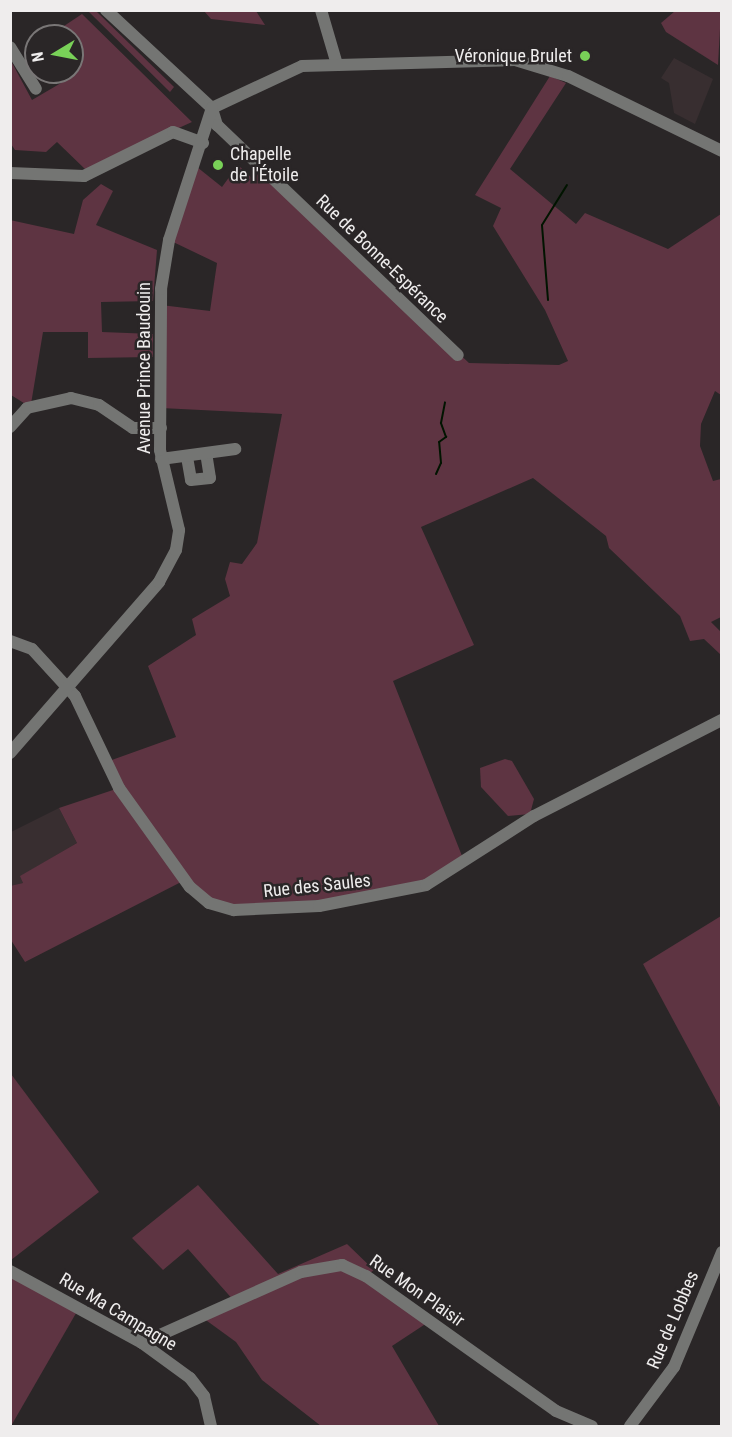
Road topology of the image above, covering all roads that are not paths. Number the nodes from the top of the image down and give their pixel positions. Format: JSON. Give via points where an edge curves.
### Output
{"nodes":[{"id":1,"x":106,"y":10,"type":"edge"},
{"id":2,"x":321,"y":10,"type":"edge"},
{"id":3,"x":10,"y":47,"type":"edge"},
{"id":4,"x":336,"y":62,"type":"junction"},
{"id":5,"x":36,"y":88,"type":"dead end"},
{"id":6,"x":212,"y":108,"type":"junction"},
{"id":7,"x":203,"y":143,"type":"junction"},
{"id":8,"x":722,"y":151,"type":"edge"},
{"id":9,"x":10,"y":173,"type":"edge"},
{"id":10,"x":458,"y":355,"type":"dead end"},
{"id":11,"x":10,"y":427,"type":"edge"},
{"id":12,"x":161,"y":428,"type":"junction"},
{"id":13,"x":235,"y":449,"type":"dead end"},
{"id":14,"x":206,"y":454,"type":"junction"},
{"id":15,"x":187,"y":457,"type":"junction"},
{"id":16,"x":161,"y":459,"type":"junction"},
{"id":17,"x":10,"y":640,"type":"edge"},
{"id":18,"x":68,"y":689,"type":"junction"},
{"id":19,"x":722,"y":720,"type":"edge"},
{"id":20,"x":10,"y":753,"type":"edge"},
{"id":21,"x":722,"y":1252,"type":"edge"},
{"id":22,"x":10,"y":1271,"type":"edge"},
{"id":23,"x":142,"y":1343,"type":"junction"},
{"id":24,"x":211,"y":1426,"type":"edge"},
{"id":25,"x":592,"y":1426,"type":"edge"},
{"id":26,"x":630,"y":1426,"type":"edge"}],
"edges":[{"from":1,"to":6,"type":"street","name":"Rue de Bonne-Espérance"},
{"from":2,"to":4,"type":"street"},
{"from":3,"to":5,"type":"street"},
{"from":4,"to":6,"type":"street","via":[[286,70]]},
{"from":4,"to":8,"type":"street","via":[[515,60],[568,76]]},
{"from":6,"to":7,"type":"street","name":"Avenue Prince Baudouin"},
{"from":6,"to":10,"type":"street","name":"Rue de Bonne-Espérance","via":[[217,125]]},
{"from":7,"to":9,"type":"street","via":[[173,132],[90,173]]},
{"from":7,"to":12,"type":"street","name":"Avenue Prince Baudouin","via":[[164,263]]},
{"from":11,"to":12,"type":"street","via":[[27,408],[71,398],[99,405],[133,428]]},
{"from":12,"to":16,"type":"street","name":"Avenue Prince Baudouin"},
{"from":13,"to":14,"type":"street"},
{"from":14,"to":15,"type":"street"},
{"from":14,"to":15,"type":"street","via":[[210,478],[191,480]]},
{"from":15,"to":16,"type":"street"},
{"from":16,"to":18,"type":"street","name":"Avenue Prince Baudouin","via":[[179,530],[176,550],[159,582]]},
{"from":17,"to":18,"type":"street","name":"Rue des Saules","via":[[26,643]]},
{"from":18,"to":19,"type":"street","name":"Rue des Saules","via":[[103,746],[119,788],[190,887],[209,903],[234,910],[319,906],[426,885],[534,816]]},
{"from":18,"to":20,"type":"street","name":"Avenue Prince Baudouin"},
{"from":21,"to":26,"type":"street","name":"Rue de Lobbes","via":[[674,1367]]},
{"from":22,"to":23,"type":"street","name":"Rue Ma Campagne"},
{"from":23,"to":24,"type":"street","name":"Rue Ma Campagne","via":[[196,1385]]},
{"from":23,"to":25,"type":"street","name":"Rue Mon Plaisir","via":[[301,1272],[342,1265],[366,1276],[556,1411]]}]}
